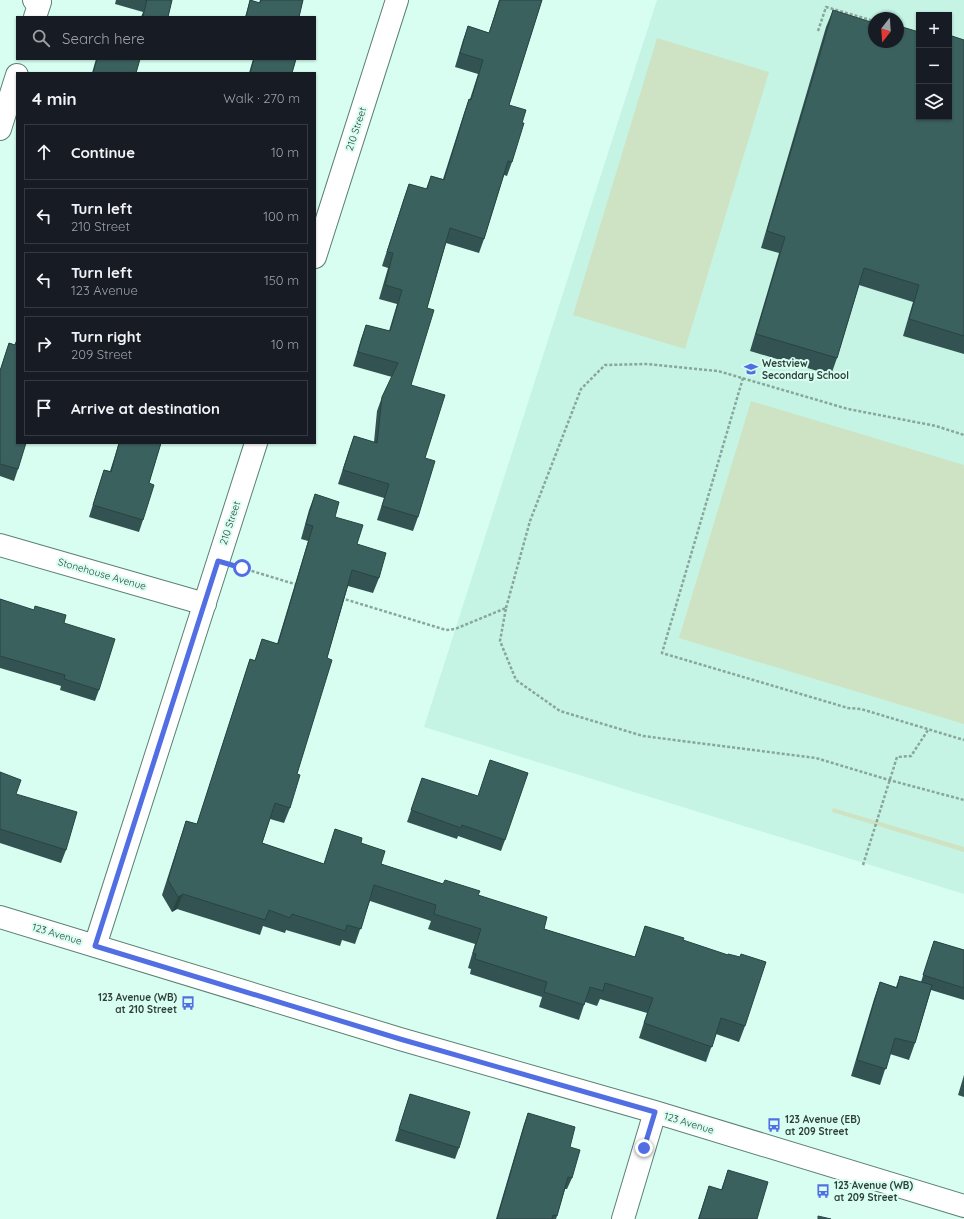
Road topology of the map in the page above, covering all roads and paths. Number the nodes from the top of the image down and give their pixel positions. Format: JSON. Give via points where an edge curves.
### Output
{"nodes":[{"id":1,"x":397,"y":0,"type":"edge"},
{"id":2,"x":868,"y":19,"type":"edge"},
{"id":3,"x":818,"y":31,"type":"dead end"},
{"id":4,"x":22,"y":60,"type":"edge"},
{"id":5,"x":18,"y":72,"type":"edge"},
{"id":6,"x":16,"y":77,"type":"edge"},
{"id":7,"x":0,"y":129,"type":"edge"},
{"id":8,"x":316,"y":254,"type":"edge"},
{"id":9,"x":743,"y":378,"type":"junction"},
{"id":10,"x":964,"y":435,"type":"edge"},
{"id":11,"x":256,"y":444,"type":"edge"},
{"id":12,"x":0,"y":545,"type":"edge"},
{"id":13,"x":218,"y":561,"type":"junction"},
{"id":14,"x":302,"y":587,"type":"edge"},
{"id":15,"x":340,"y":598,"type":"edge"},
{"id":16,"x":205,"y":604,"type":"junction"},
{"id":17,"x":506,"y":608,"type":"junction"},
{"id":18,"x":928,"y":730,"type":"junction"},
{"id":19,"x":964,"y":740,"type":"edge"},
{"id":20,"x":888,"y":780,"type":"junction"},
{"id":21,"x":964,"y":800,"type":"edge"},
{"id":22,"x":863,"y":865,"type":"dead end"},
{"id":23,"x":0,"y":917,"type":"edge"},
{"id":24,"x":95,"y":946,"type":"junction"},
{"id":25,"x":655,"y":1112,"type":"junction"},
{"id":26,"x":964,"y":1206,"type":"edge"},
{"id":27,"x":623,"y":1219,"type":"edge"}],
"edges":[{"from":1,"to":8,"type":"street","name":"210 Street"},
{"from":2,"to":3,"type":"path","via":[[826,7]]},
{"from":4,"to":5,"type":"street"},
{"from":6,"to":7,"type":"street"},
{"from":9,"to":10,"type":"path","via":[[848,409],[936,426]]},
{"from":9,"to":17,"type":"path","via":[[718,371],[646,364],[606,365],[581,389],[530,521]]},
{"from":9,"to":18,"type":"path","via":[[662,653]]},
{"from":11,"to":13,"type":"street","name":"210 Street"},
{"from":12,"to":16,"type":"street","name":"Stonehouse Avenue"},
{"from":13,"to":14,"type":"path"},
{"from":13,"to":16,"type":"street","name":"210 Street"},
{"from":15,"to":17,"type":"path","via":[[446,630],[455,629]]},
{"from":16,"to":24,"type":"street","name":"210 Street"},
{"from":17,"to":20,"type":"path","via":[[500,641],[516,680],[560,711],[643,736],[816,758]]},
{"from":18,"to":19,"type":"path"},
{"from":18,"to":20,"type":"path","via":[[911,756],[897,757]]},
{"from":20,"to":21,"type":"path"},
{"from":20,"to":22,"type":"path"},
{"from":23,"to":24,"type":"street","name":"123 Avenue"},
{"from":24,"to":25,"type":"street","name":"123 Avenue","via":[[400,1039]]},
{"from":25,"to":26,"type":"street","name":"123 Avenue"},
{"from":25,"to":27,"type":"street"}]}
